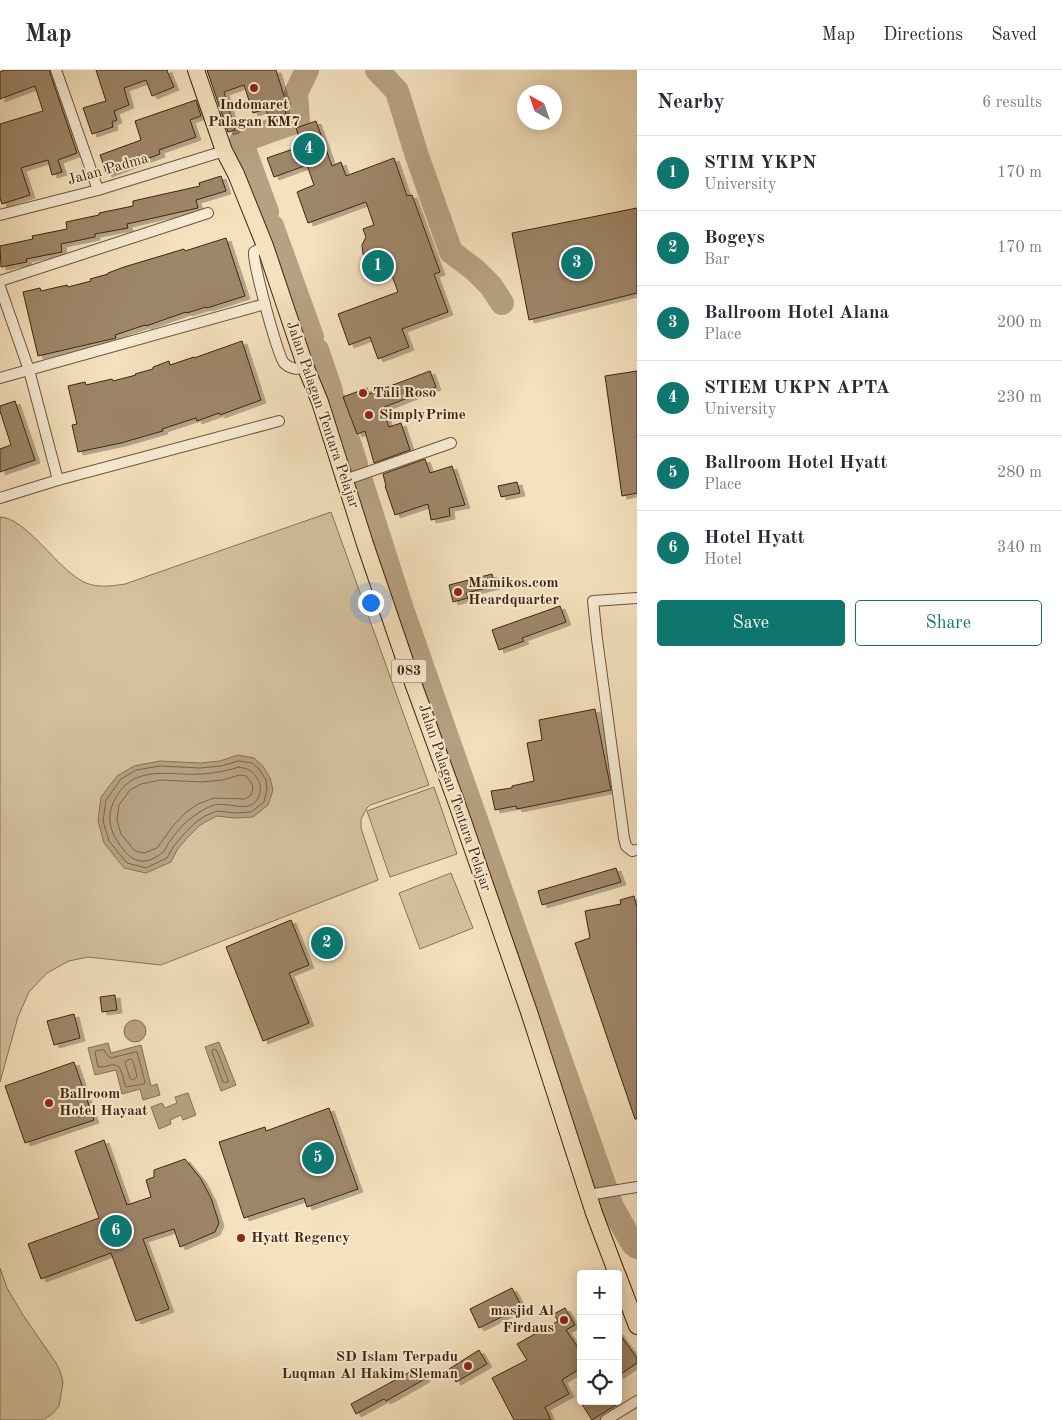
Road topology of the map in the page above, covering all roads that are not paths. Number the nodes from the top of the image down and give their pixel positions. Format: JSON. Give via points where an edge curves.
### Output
{"nodes":[{"id":1,"x":56,"y":70,"type":"edge"},
{"id":2,"x":196,"y":70,"type":"edge"},
{"id":3,"x":224,"y":152,"type":"junction"},
{"id":4,"x":98,"y":190,"type":"junction"},
{"id":5,"x":208,"y":213,"type":"dead end"},
{"id":6,"x":0,"y":216,"type":"edge"},
{"id":7,"x":266,"y":246,"type":"junction"},
{"id":8,"x":0,"y":281,"type":"edge"},
{"id":9,"x":0,"y":287,"type":"edge"},
{"id":10,"x":265,"y":304,"type":"junction"},
{"id":11,"x":306,"y":368,"type":"junction"},
{"id":12,"x":29,"y":370,"type":"junction"},
{"id":13,"x":0,"y":378,"type":"edge"},
{"id":14,"x":279,"y":421,"type":"dead end"},
{"id":15,"x":451,"y":443,"type":"dead end"},
{"id":16,"x":58,"y":480,"type":"junction"},
{"id":17,"x":346,"y":480,"type":"junction"},
{"id":18,"x":0,"y":498,"type":"edge"},
{"id":19,"x":637,"y":598,"type":"edge"},
{"id":20,"x":637,"y":850,"type":"edge"},
{"id":21,"x":637,"y":1187,"type":"edge"},
{"id":22,"x":594,"y":1195,"type":"junction"},
{"id":23,"x":616,"y":1270,"type":"edge"},
{"id":24,"x":622,"y":1286,"type":"edge"},
{"id":25,"x":637,"y":1326,"type":"edge"},
{"id":26,"x":637,"y":1401,"type":"edge"},
{"id":27,"x":606,"y":1420,"type":"edge"}],
"edges":[{"from":1,"to":4,"type":"street"},
{"from":2,"to":3,"type":"main road","name":"Jalan Palagan Tentara Pelajar","number":"083"},
{"from":3,"to":4,"type":"street","name":"Jalan Padma"},
{"from":3,"to":7,"type":"main road","name":"Jalan Palagan Tentara Pelajar","number":"083"},
{"from":4,"to":6,"type":"street","name":"Jalan Padma"},
{"from":5,"to":8,"type":"street"},
{"from":7,"to":10,"type":"street","via":[[254,252],[253,257]]},
{"from":7,"to":11,"type":"main road","name":"Jalan Palagan Tentara Pelajar","number":"083"},
{"from":9,"to":12,"type":"street"},
{"from":10,"to":11,"type":"street","via":[[282,362],[293,369]]},
{"from":10,"to":12,"type":"street"},
{"from":11,"to":17,"type":"main road","name":"Jalan Palagan Tentara Pelajar","number":"083"},
{"from":12,"to":13,"type":"street"},
{"from":12,"to":16,"type":"street"},
{"from":14,"to":16,"type":"street"},
{"from":15,"to":17,"type":"street"},
{"from":16,"to":18,"type":"street"},
{"from":17,"to":22,"type":"main road","name":"Jalan Palagan Tentara Pelajar","number":"083","via":[[405,661]]},
{"from":19,"to":20,"type":"street","via":[[593,600],[624,838],[626,846],[632,851]]},
{"from":21,"to":22,"type":"street"},
{"from":22,"to":23,"type":"main road","name":"Jalan Palagan Tentara Pelajar","number":"083"},
{"from":24,"to":25,"type":"main road","name":"Jalan Palagan Tentara Pelajar","number":"083"},
{"from":26,"to":27,"type":"street"}]}
